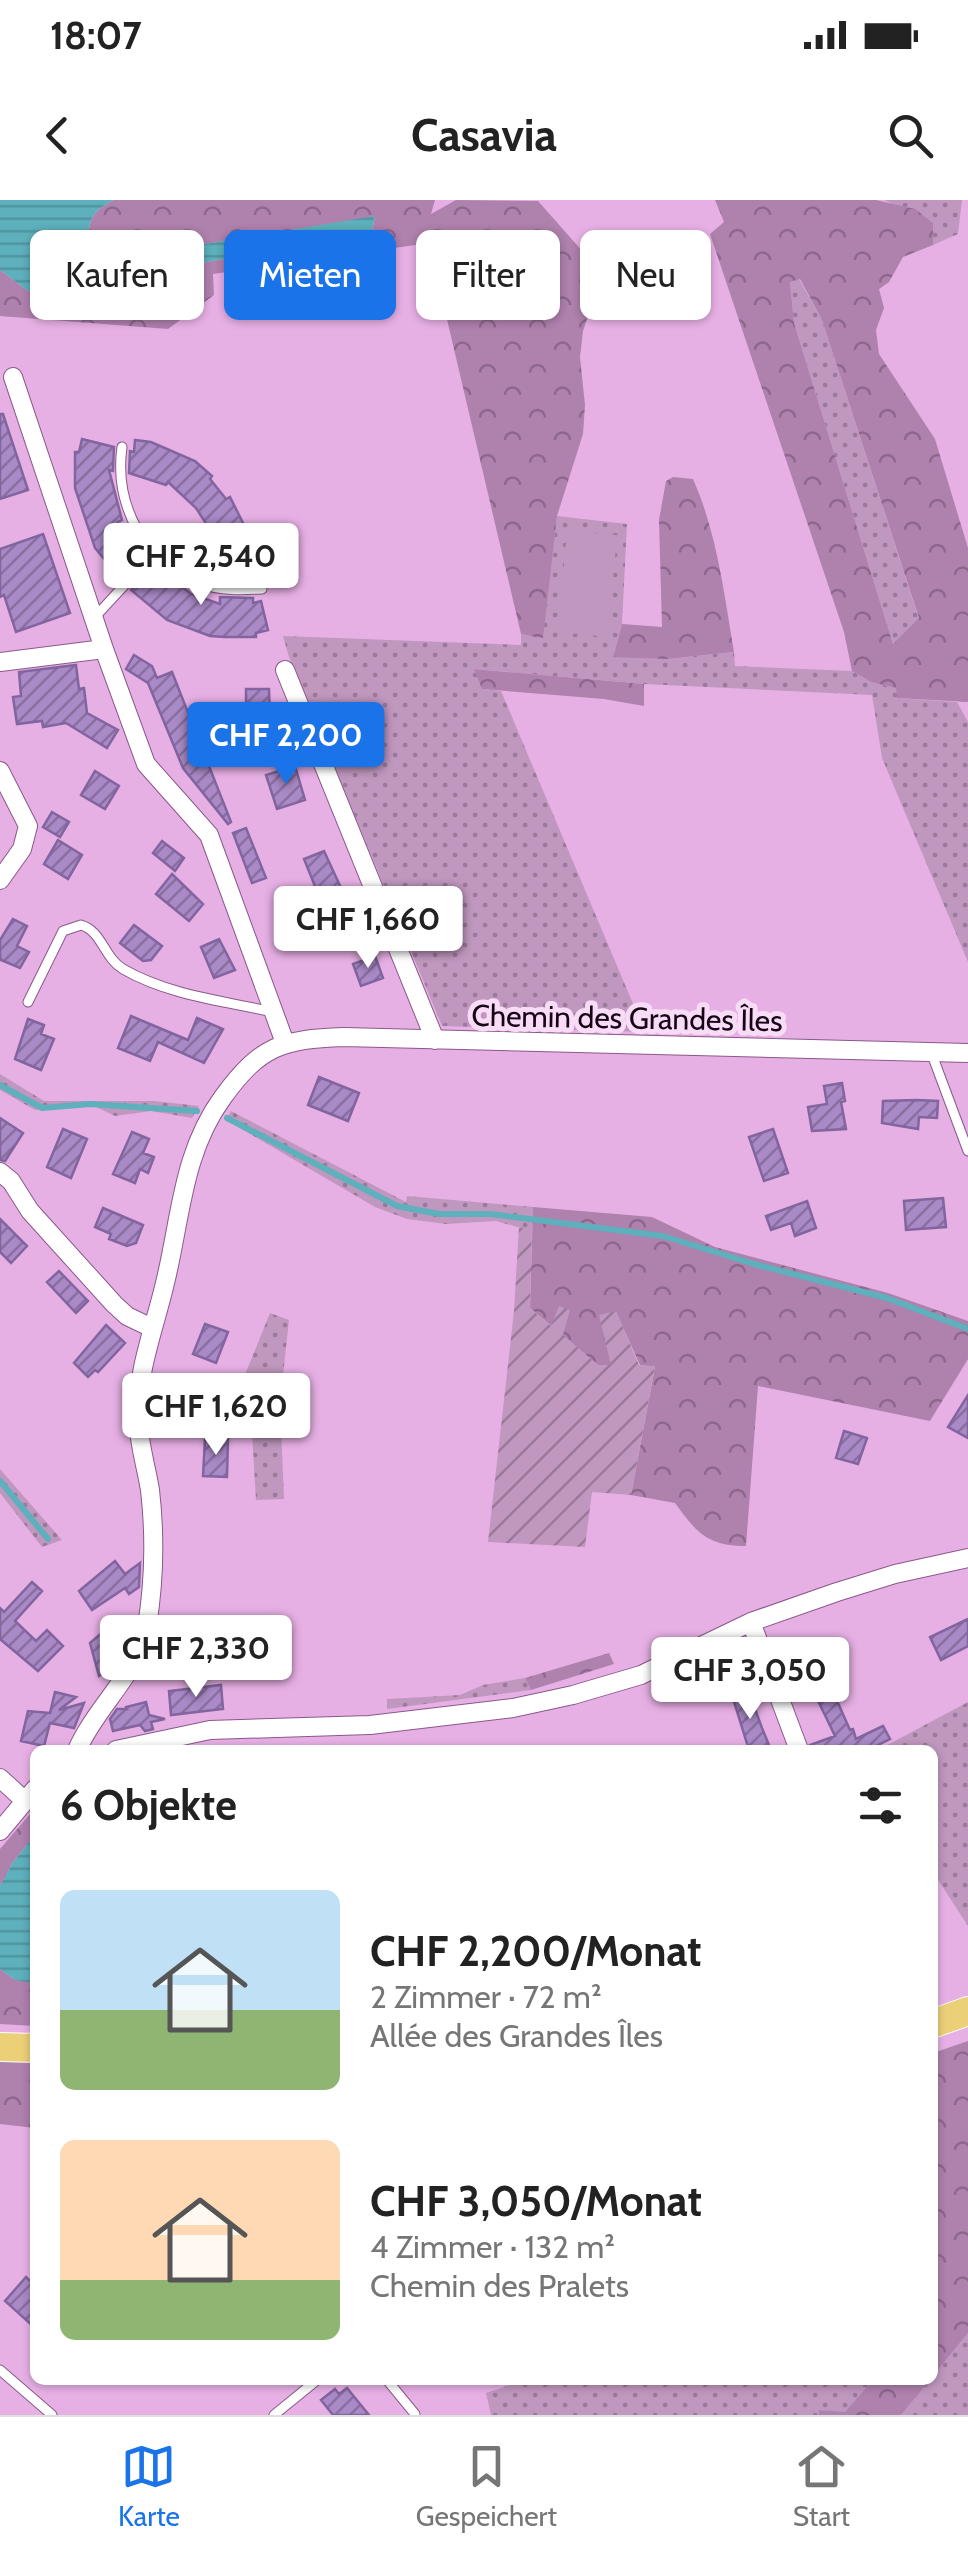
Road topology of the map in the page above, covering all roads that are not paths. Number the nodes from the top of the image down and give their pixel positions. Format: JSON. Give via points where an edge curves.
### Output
{"nodes":[{"id":1,"x":13,"y":377,"type":"dead end"},
{"id":2,"x":122,"y":447,"type":"dead end"},
{"id":3,"x":154,"y":553,"type":"junction"},
{"id":4,"x":262,"y":590,"type":"dead end"},
{"id":5,"x":94,"y":618,"type":"junction"},
{"id":6,"x":104,"y":649,"type":"junction"},
{"id":7,"x":0,"y":662,"type":"edge"},
{"id":8,"x":286,"y":670,"type":"dead end"},
{"id":9,"x":0,"y":771,"type":"edge"},
{"id":10,"x":0,"y":880,"type":"edge"},
{"id":11,"x":28,"y":1002,"type":"dead end"},
{"id":12,"x":276,"y":1012,"type":"junction"},
{"id":13,"x":435,"y":1040,"type":"junction"},
{"id":14,"x":286,"y":1043,"type":"junction"},
{"id":15,"x":931,"y":1052,"type":"junction"},
{"id":16,"x":968,"y":1053,"type":"edge"},
{"id":17,"x":968,"y":1151,"type":"edge"},
{"id":18,"x":0,"y":1172,"type":"edge"},
{"id":19,"x":152,"y":1328,"type":"junction"},
{"id":20,"x":968,"y":1558,"type":"edge"},
{"id":21,"x":751,"y":1622,"type":"junction"},
{"id":22,"x":80,"y":1745,"type":"edge"},
{"id":23,"x":141,"y":1745,"type":"edge"},
{"id":24,"x":797,"y":1745,"type":"edge"},
{"id":25,"x":0,"y":1778,"type":"edge"},
{"id":26,"x":30,"y":1795,"type":"edge"},
{"id":27,"x":0,"y":1831,"type":"edge"},
{"id":28,"x":968,"y":2011,"type":"edge"},
{"id":29,"x":938,"y":2022,"type":"edge"},
{"id":30,"x":0,"y":2047,"type":"edge"},
{"id":31,"x":30,"y":2048,"type":"edge"},
{"id":32,"x":0,"y":2370,"type":"edge"},
{"id":33,"x":311,"y":2385,"type":"edge"},
{"id":34,"x":391,"y":2385,"type":"edge"},
{"id":35,"x":415,"y":2414,"type":"edge"},
{"id":36,"x":52,"y":2415,"type":"edge"},
{"id":37,"x":274,"y":2415,"type":"edge"}],
"edges":[{"from":1,"to":5,"type":"street"},
{"from":2,"to":3,"type":"lane","via":[[123,498]]},
{"from":3,"to":4,"type":"lane","via":[[197,583]]},
{"from":3,"to":5,"type":"lane"},
{"from":5,"to":6,"type":"street"},
{"from":6,"to":7,"type":"street"},
{"from":6,"to":12,"type":"street","via":[[146,764],[209,835]]},
{"from":8,"to":13,"type":"street"},
{"from":9,"to":10,"type":"street","via":[[28,826],[22,849]]},
{"from":11,"to":12,"type":"lane","via":[[63,931],[80,925],[120,967],[146,980]]},
{"from":12,"to":14,"type":"street"},
{"from":13,"to":14,"type":"street","name":"Chemin des Grandes Îles","via":[[333,1037]]},
{"from":13,"to":15,"type":"street","name":"Chemin des Grandes Îles"},
{"from":14,"to":19,"type":"street","via":[[245,1067],[199,1135]]},
{"from":15,"to":16,"type":"street","name":"Chemin des Grandes Îles"},
{"from":15,"to":17,"type":"lane"},
{"from":18,"to":19,"type":"street","via":[[114,1304]]},
{"from":19,"to":22,"type":"street","via":[[138,1412],[152,1511],[146,1629],[134,1666]]},
{"from":20,"to":21,"type":"street","via":[[895,1574]]},
{"from":21,"to":23,"type":"street","via":[[641,1675],[513,1708],[370,1725],[226,1728]]},
{"from":21,"to":24,"type":"street"},
{"from":25,"to":26,"type":"street"},
{"from":26,"to":27,"type":"street"},
{"from":28,"to":29,"type":"main road"},
{"from":30,"to":31,"type":"main road"},
{"from":32,"to":36,"type":"lane"},
{"from":33,"to":37,"type":"lane"},
{"from":34,"to":35,"type":"lane"}]}
